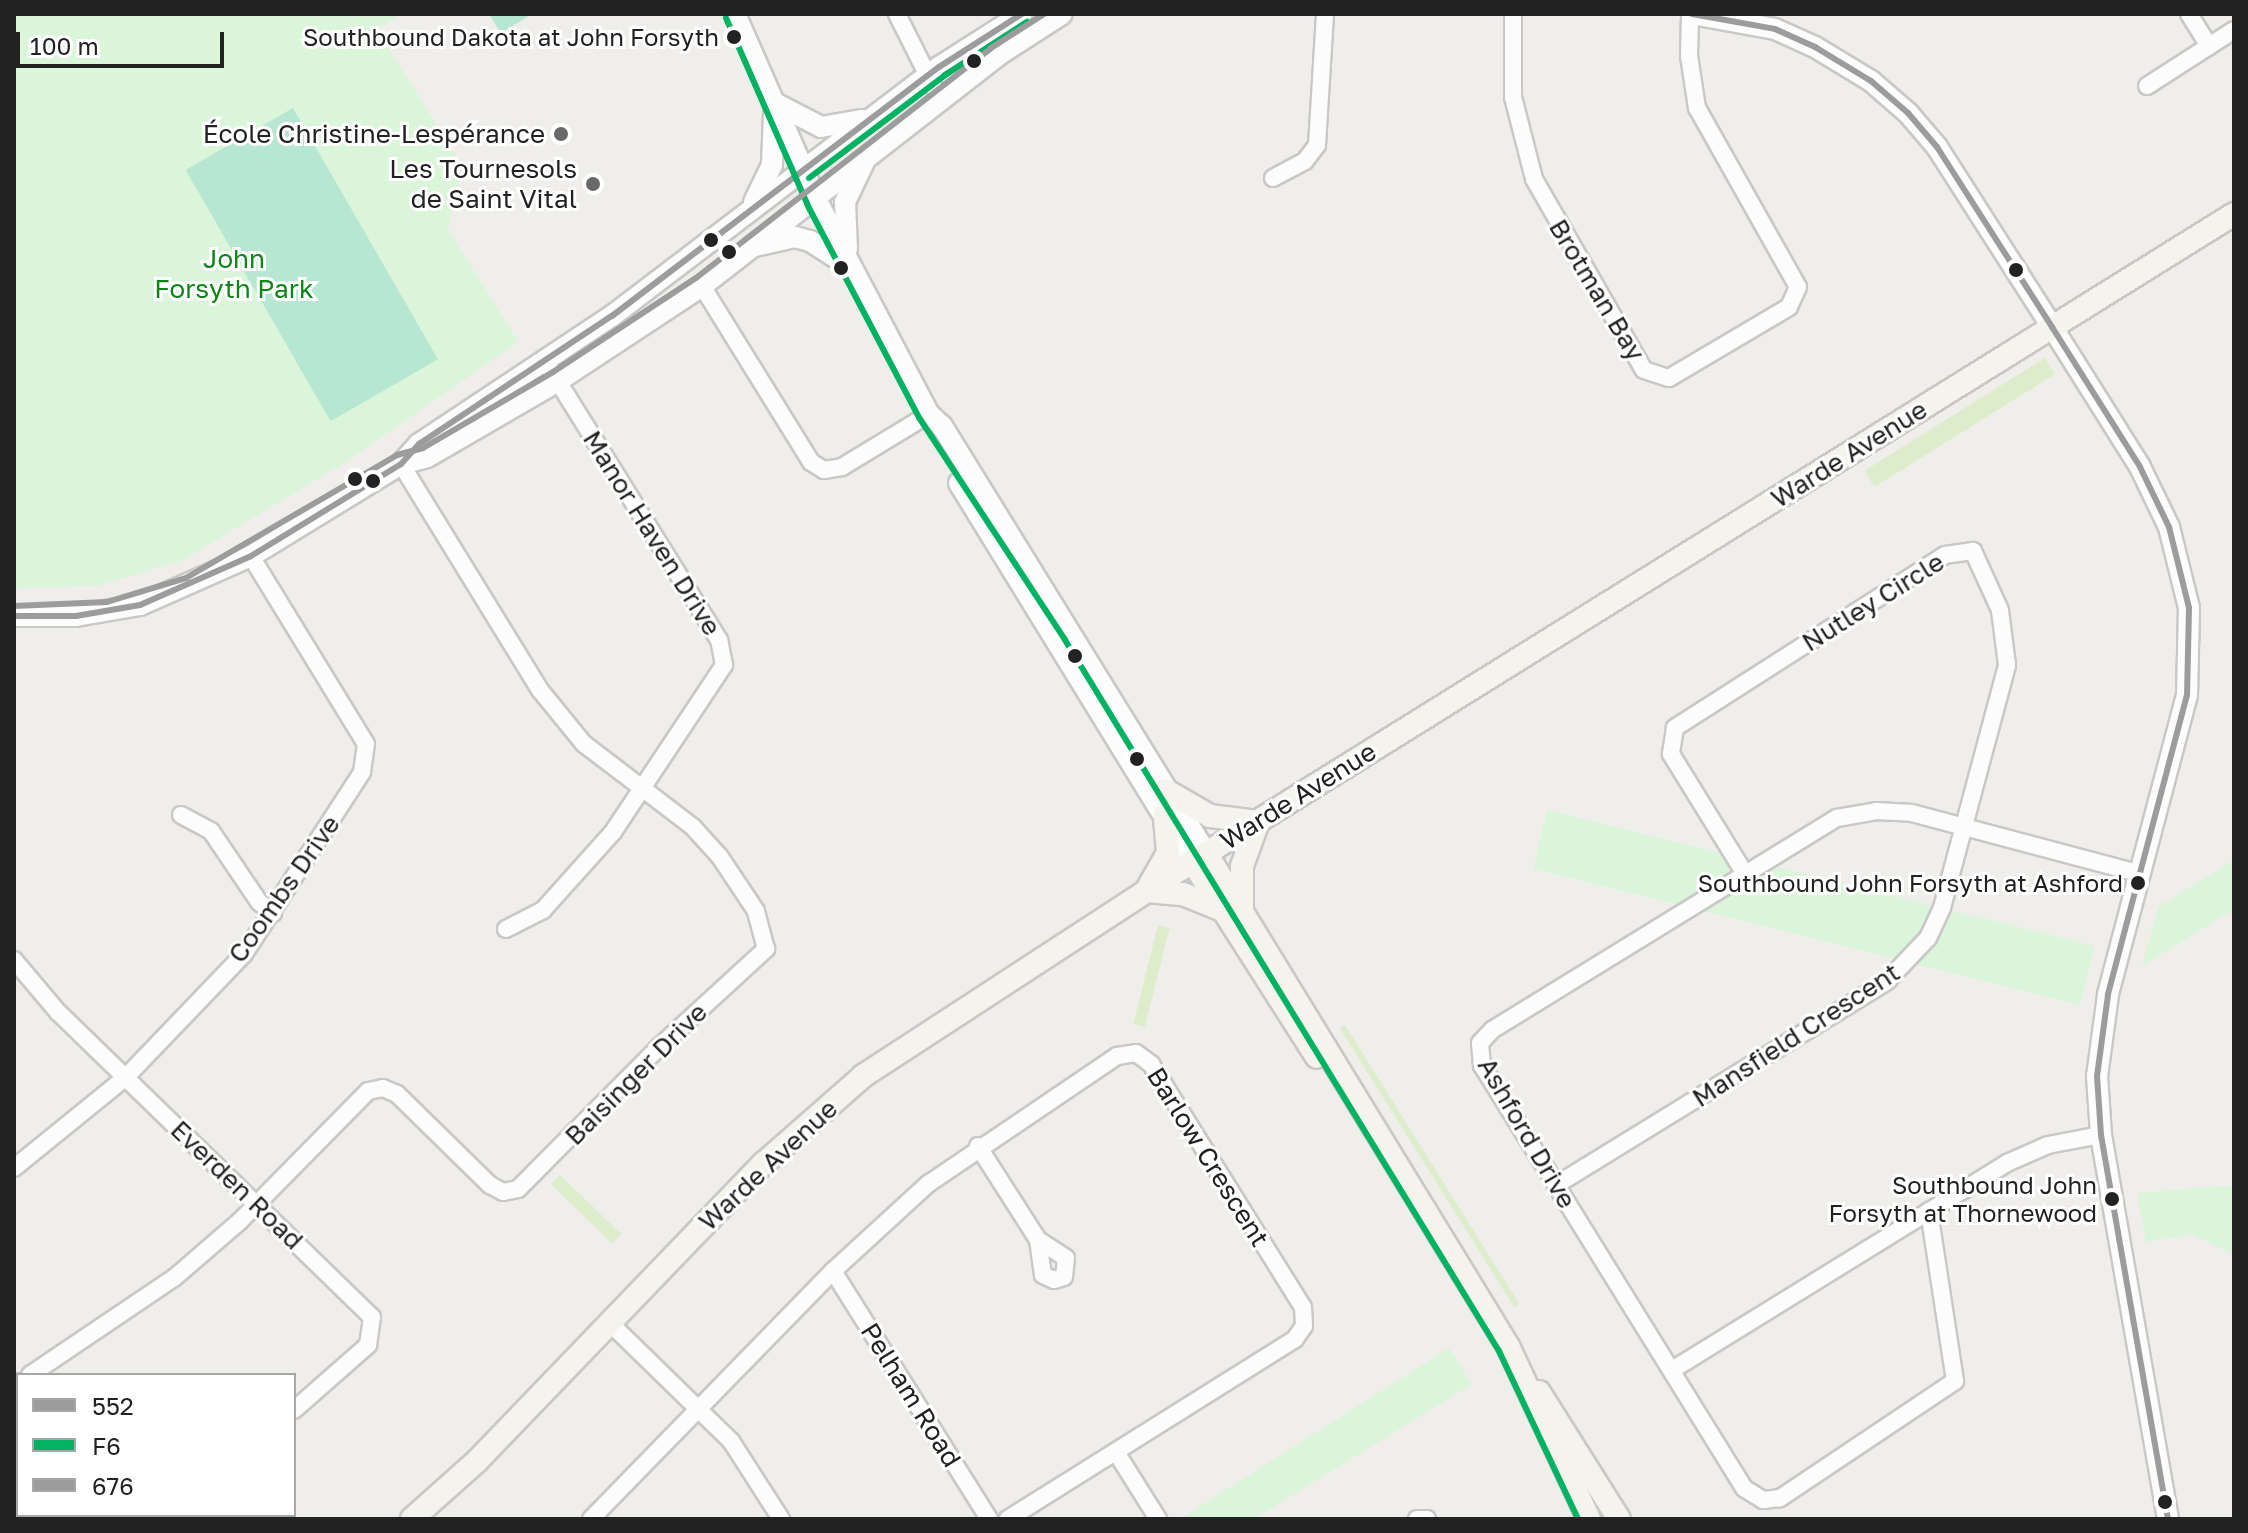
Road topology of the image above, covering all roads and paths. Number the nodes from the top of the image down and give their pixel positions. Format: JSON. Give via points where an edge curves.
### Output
{"nodes":[{"id":1,"x":735,"y":14,"type":"edge"},
{"id":2,"x":897,"y":14,"type":"edge"},
{"id":3,"x":1022,"y":14,"type":"edge"},
{"id":4,"x":1062,"y":14,"type":"edge"},
{"id":5,"x":1325,"y":14,"type":"edge"},
{"id":6,"x":1513,"y":14,"type":"edge"},
{"id":7,"x":1691,"y":14,"type":"edge"},
{"id":8,"x":2189,"y":14,"type":"edge"},
{"id":9,"x":2234,"y":30,"type":"edge"},
{"id":10,"x":2209,"y":46,"type":"junction"},
{"id":11,"x":930,"y":82,"type":"junction"},
{"id":12,"x":2147,"y":86,"type":"dead end"},
{"id":13,"x":773,"y":102,"type":"junction"},
{"id":14,"x":877,"y":114,"type":"junction"},
{"id":15,"x":867,"y":155,"type":"junction"},
{"id":16,"x":803,"y":170,"type":"junction"},
{"id":17,"x":1273,"y":178,"type":"dead end"},
{"id":18,"x":815,"y":195,"type":"junction"},
{"id":19,"x":2234,"y":214,"type":"edge"},
{"id":20,"x":744,"y":215,"type":"junction"},
{"id":21,"x":743,"y":250,"type":"junction"},
{"id":22,"x":852,"y":268,"type":"junction"},
{"id":23,"x":702,"y":286,"type":"junction"},
{"id":24,"x":2052,"y":327,"type":"junction"},
{"id":25,"x":544,"y":359,"type":"junction"},
{"id":26,"x":558,"y":381,"type":"junction"},
{"id":27,"x":929,"y":414,"type":"junction"},
{"id":28,"x":401,"y":464,"type":"junction"},
{"id":29,"x":251,"y":556,"type":"junction"},
{"id":30,"x":14,"y":616,"type":"edge"},
{"id":31,"x":644,"y":790,"type":"junction"},
{"id":32,"x":1165,"y":790,"type":"junction"},
{"id":33,"x":181,"y":815,"type":"dead end"},
{"id":34,"x":1165,"y":815,"type":"junction"},
{"id":35,"x":1258,"y":822,"type":"junction"},
{"id":36,"x":1964,"y":827,"type":"junction"},
{"id":37,"x":1199,"y":857,"type":"junction"},
{"id":38,"x":1745,"y":874,"type":"junction"},
{"id":39,"x":2141,"y":874,"type":"junction"},
{"id":40,"x":1146,"y":891,"type":"junction"},
{"id":41,"x":1232,"y":912,"type":"junction"},
{"id":42,"x":273,"y":913,"type":"junction"},
{"id":43,"x":506,"y":929,"type":"dead end"},
{"id":44,"x":14,"y":960,"type":"edge"},
{"id":45,"x":126,"y":1077,"type":"junction"},
{"id":46,"x":2101,"y":1135,"type":"junction"},
{"id":47,"x":978,"y":1146,"type":"junction"},
{"id":48,"x":14,"y":1168,"type":"edge"},
{"id":49,"x":1556,"y":1185,"type":"junction"},
{"id":50,"x":256,"y":1204,"type":"junction"},
{"id":51,"x":1929,"y":1211,"type":"junction"},
{"id":52,"x":1038,"y":1240,"type":"dead end"},
{"id":53,"x":833,"y":1271,"type":"junction"},
{"id":54,"x":610,"y":1323,"type":"junction"},
{"id":55,"x":1672,"y":1370,"type":"junction"},
{"id":56,"x":1522,"y":1372,"type":"junction"},
{"id":57,"x":33,"y":1373,"type":"edge"},
{"id":58,"x":296,"y":1408,"type":"edge"},
{"id":59,"x":699,"y":1408,"type":"junction"},
{"id":60,"x":1116,"y":1452,"type":"junction"},
{"id":61,"x":412,"y":1519,"type":"edge"},
{"id":62,"x":591,"y":1519,"type":"edge"},
{"id":63,"x":781,"y":1519,"type":"edge"},
{"id":64,"x":989,"y":1519,"type":"edge"},
{"id":65,"x":1008,"y":1519,"type":"edge"},
{"id":66,"x":1158,"y":1519,"type":"edge"},
{"id":67,"x":1417,"y":1519,"type":"edge"},
{"id":68,"x":1427,"y":1519,"type":"edge"},
{"id":69,"x":1589,"y":1519,"type":"edge"},
{"id":70,"x":1619,"y":1519,"type":"edge"},
{"id":71,"x":2168,"y":1519,"type":"edge"}],
"edges":[{"from":1,"to":13,"type":"street"},
{"from":2,"to":11,"type":"street"},
{"from":3,"to":11,"type":"street"},
{"from":4,"to":15,"type":"street","via":[[997,56]]},
{"from":5,"to":17,"type":"street","via":[[1317,145],[1305,161]]},
{"from":6,"to":7,"type":"street","name":"Brotman Bay","via":[[1513,97],[1534,179],[1644,370],[1669,378],[1789,307],[1798,287],[1697,108],[1689,56]]},
{"from":7,"to":24,"type":"street","via":[[1775,29],[1815,47],[1891,97],[1937,147]]},
{"from":8,"to":10,"type":"street"},
{"from":9,"to":10,"type":"street"},
{"from":10,"to":12,"type":"street"},
{"from":11,"to":14,"type":"street"},
{"from":13,"to":14,"type":"street","via":[[821,127]]},
{"from":13,"to":16,"type":"street"},
{"from":13,"to":20,"type":"street","via":[[772,165]]},
{"from":14,"to":16,"type":"street"},
{"from":15,"to":18,"type":"street"},
{"from":15,"to":22,"type":"street","via":[[844,204]]},
{"from":16,"to":18,"type":"street"},
{"from":16,"to":20,"type":"street"},
{"from":18,"to":21,"type":"street"},
{"from":18,"to":22,"type":"street"},
{"from":19,"to":24,"type":"main road","name":"Warde Avenue"},
{"from":20,"to":25,"type":"street","via":[[612,316]]},
{"from":21,"to":22,"type":"street","via":[[795,237],[826,249]]},
{"from":21,"to":23,"type":"street"},
{"from":22,"to":27,"type":"street"},
{"from":23,"to":26,"type":"street"},
{"from":23,"to":27,"type":"street","via":[[811,462],[824,470],[842,467]]},
{"from":24,"to":35,"type":"main road","name":"Warde Avenue"},
{"from":24,"to":39,"type":"street","via":[[2153,489],[2169,527],[2189,608],[2187,695]]},
{"from":25,"to":26,"type":"street","name":"Manor Haven Drive"},
{"from":25,"to":28,"type":"street","via":[[419,444]]},
{"from":26,"to":28,"type":"street","via":[[427,457]]},
{"from":26,"to":31,"type":"street","name":"Manor Haven Drive","via":[[724,651],[718,680]]},
{"from":27,"to":32,"type":"street","via":[[942,426]]},
{"from":27,"to":34,"type":"street","via":[[954,475]]},
{"from":28,"to":29,"type":"street"},
{"from":28,"to":31,"type":"street","name":"Baisinger Drive","via":[[540,690],[584,744]]},
{"from":29,"to":30,"type":"street","via":[[140,605],[76,616]]},
{"from":29,"to":42,"type":"street","name":"Coombs Drive","via":[[368,753],[362,772]]},
{"from":31,"to":43,"type":"street","name":"Manor Haven Drive","via":[[550,903]]},
{"from":31,"to":50,"type":"street","name":"Baisinger Drive","via":[[693,827],[734,874],[765,932],[763,955],[658,1048],[518,1189],[503,1192],[490,1185],[397,1094],[375,1089]]},
{"from":32,"to":35,"type":"main road","via":[[1210,816]]},
{"from":32,"to":37,"type":"street"},
{"from":33,"to":42,"type":"street","via":[[211,831],[259,902]]},
{"from":34,"to":37,"type":"street"},
{"from":34,"to":40,"type":"main road","via":[[1168,853]]},
{"from":35,"to":37,"type":"main road","name":"Warde Avenue"},
{"from":35,"to":41,"type":"main road"},
{"from":36,"to":38,"type":"street","name":"Ashford Drive","via":[[1912,813],[1862,812],[1818,828]]},
{"from":36,"to":38,"type":"street","name":"Nutley Circle","via":[[2007,665],[2006,631],[1991,584],[1979,558],[1965,549],[1945,555],[1675,728],[1671,754]]},
{"from":36,"to":39,"type":"street","name":"Ashford Drive"},
{"from":36,"to":49,"type":"street","name":"Mansfield Crescent","via":[[1937,920],[1907,965]]},
{"from":37,"to":40,"type":"main road","name":"Warde Avenue"},
{"from":37,"to":41,"type":"main road"},
{"from":38,"to":49,"type":"street","name":"Ashford Drive","via":[[1492,1030],[1480,1043],[1482,1066]]},
{"from":39,"to":46,"type":"street","via":[[2103,1021],[2097,1076]]},
{"from":40,"to":41,"type":"main road","via":[[1183,894]]},
{"from":40,"to":54,"type":"main road","name":"Warde Avenue","via":[[863,1076],[763,1164]]},
{"from":41,"to":56,"type":"main road","via":[[1294,1026],[1378,1138]]},
{"from":42,"to":45,"type":"street","name":"Coombs Drive","via":[[244,954]]},
{"from":44,"to":45,"type":"street","name":"Everden Road","via":[[39,993]]},
{"from":45,"to":48,"type":"street","name":"Coombs Drive"},
{"from":45,"to":50,"type":"street","name":"Everden Road"},
{"from":46,"to":51,"type":"street","via":[[2027,1153]]},
{"from":46,"to":71,"type":"street"},
{"from":47,"to":52,"type":"street"},
{"from":47,"to":53,"type":"street","name":"Barlow Crescent","via":[[903,1205]]},
{"from":47,"to":60,"type":"street","name":"Barlow Crescent","via":[[1121,1054],[1143,1056],[1303,1307],[1305,1323],[1295,1339]]},
{"from":49,"to":55,"type":"street","name":"Ashford Drive"},
{"from":50,"to":57,"type":"street","name":"Baisinger Drive","via":[[164,1286]]},
{"from":50,"to":58,"type":"street","name":"Everden Road","via":[[374,1322],[368,1345]]},
{"from":51,"to":55,"type":"street"},
{"from":51,"to":55,"type":"street","name":"Ashford Drive","via":[[1955,1381],[1780,1498],[1763,1500],[1744,1488]]},
{"from":53,"to":59,"type":"street","name":"Barlow Crescent"},
{"from":53,"to":64,"type":"street","name":"Pelham Road"},
{"from":54,"to":59,"type":"street"},
{"from":54,"to":61,"type":"main road","name":"Warde Avenue","via":[[477,1461]]},
{"from":56,"to":69,"type":"main road"},
{"from":56,"to":70,"type":"main road","via":[[1550,1405]]},
{"from":59,"to":62,"type":"street","name":"Barlow Crescent"},
{"from":59,"to":63,"type":"street","via":[[737,1450]]},
{"from":60,"to":65,"type":"street","name":"Barlow Crescent"},
{"from":60,"to":66,"type":"street"},
{"from":67,"to":68,"type":"street"}]}
